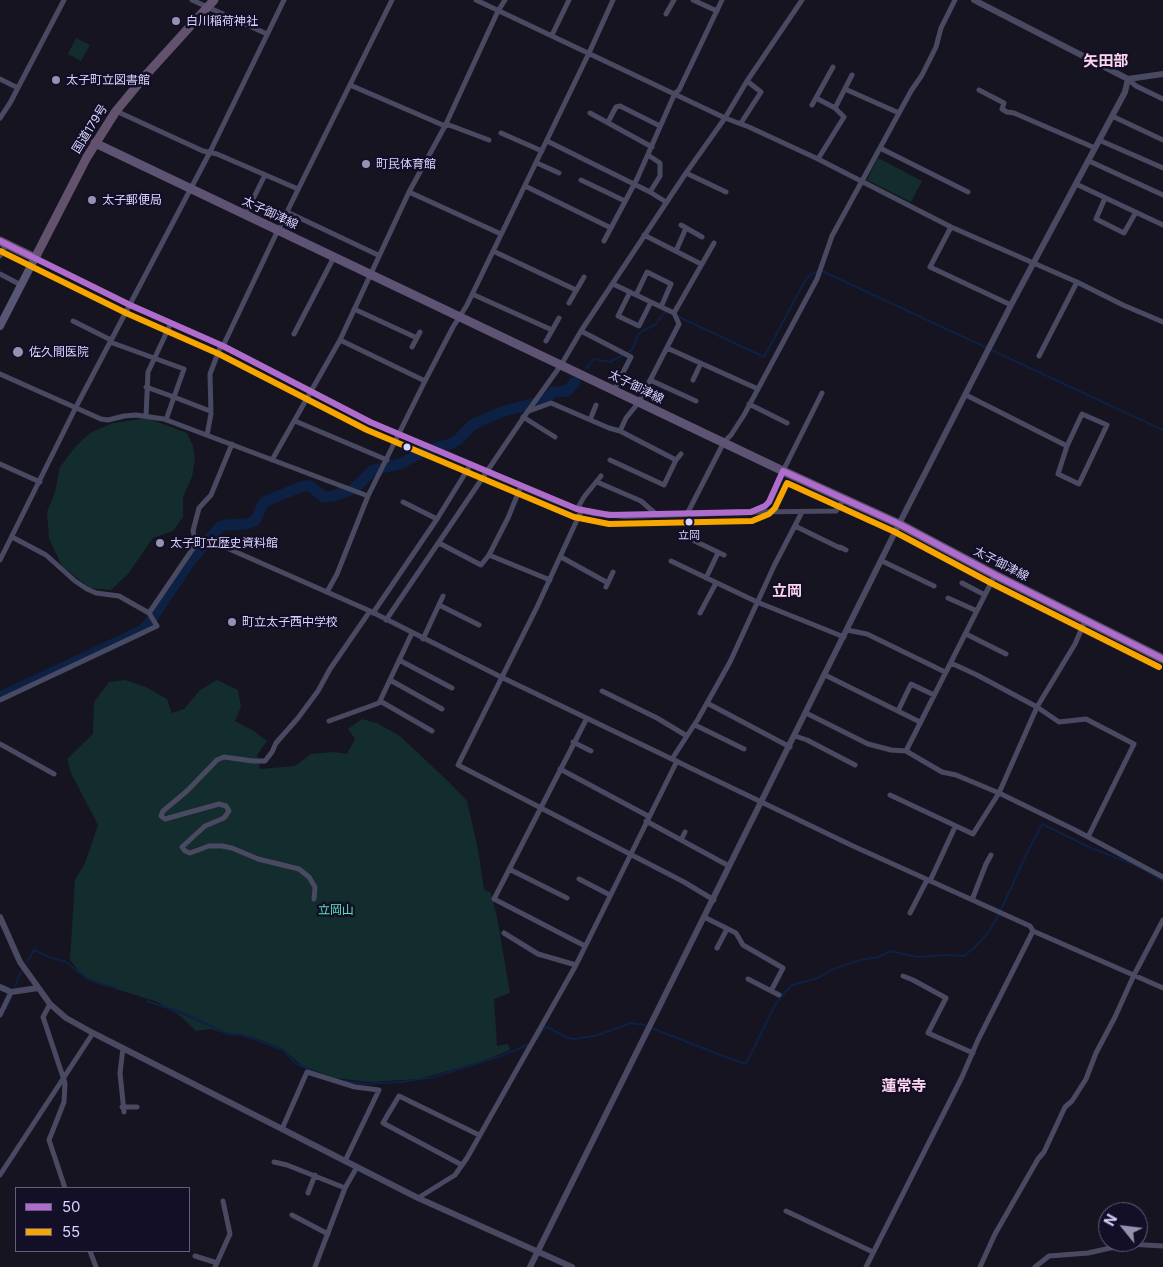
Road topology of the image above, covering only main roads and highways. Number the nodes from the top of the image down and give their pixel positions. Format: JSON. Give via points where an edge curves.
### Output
{"nodes":[{"id":1,"x":214,"y":0,"type":"edge"},
{"id":2,"x":95,"y":143,"type":"junction"},
{"id":3,"x":3,"y":242,"type":"edge"},
{"id":4,"x":34,"y":258,"type":"junction"},
{"id":5,"x":0,"y":326,"type":"edge"},
{"id":6,"x":1163,"y":659,"type":"edge"}],
"edges":[{"from":1,"to":2,"type":"highway","name":"国道179号","via":[[140,81]]},
{"from":2,"to":4,"type":"highway","name":"国道179号"},
{"from":2,"to":6,"type":"main road","name":"太子御津線","via":[[899,524]]},
{"from":3,"to":4,"type":"highway"},
{"from":4,"to":5,"type":"main road"}]}
